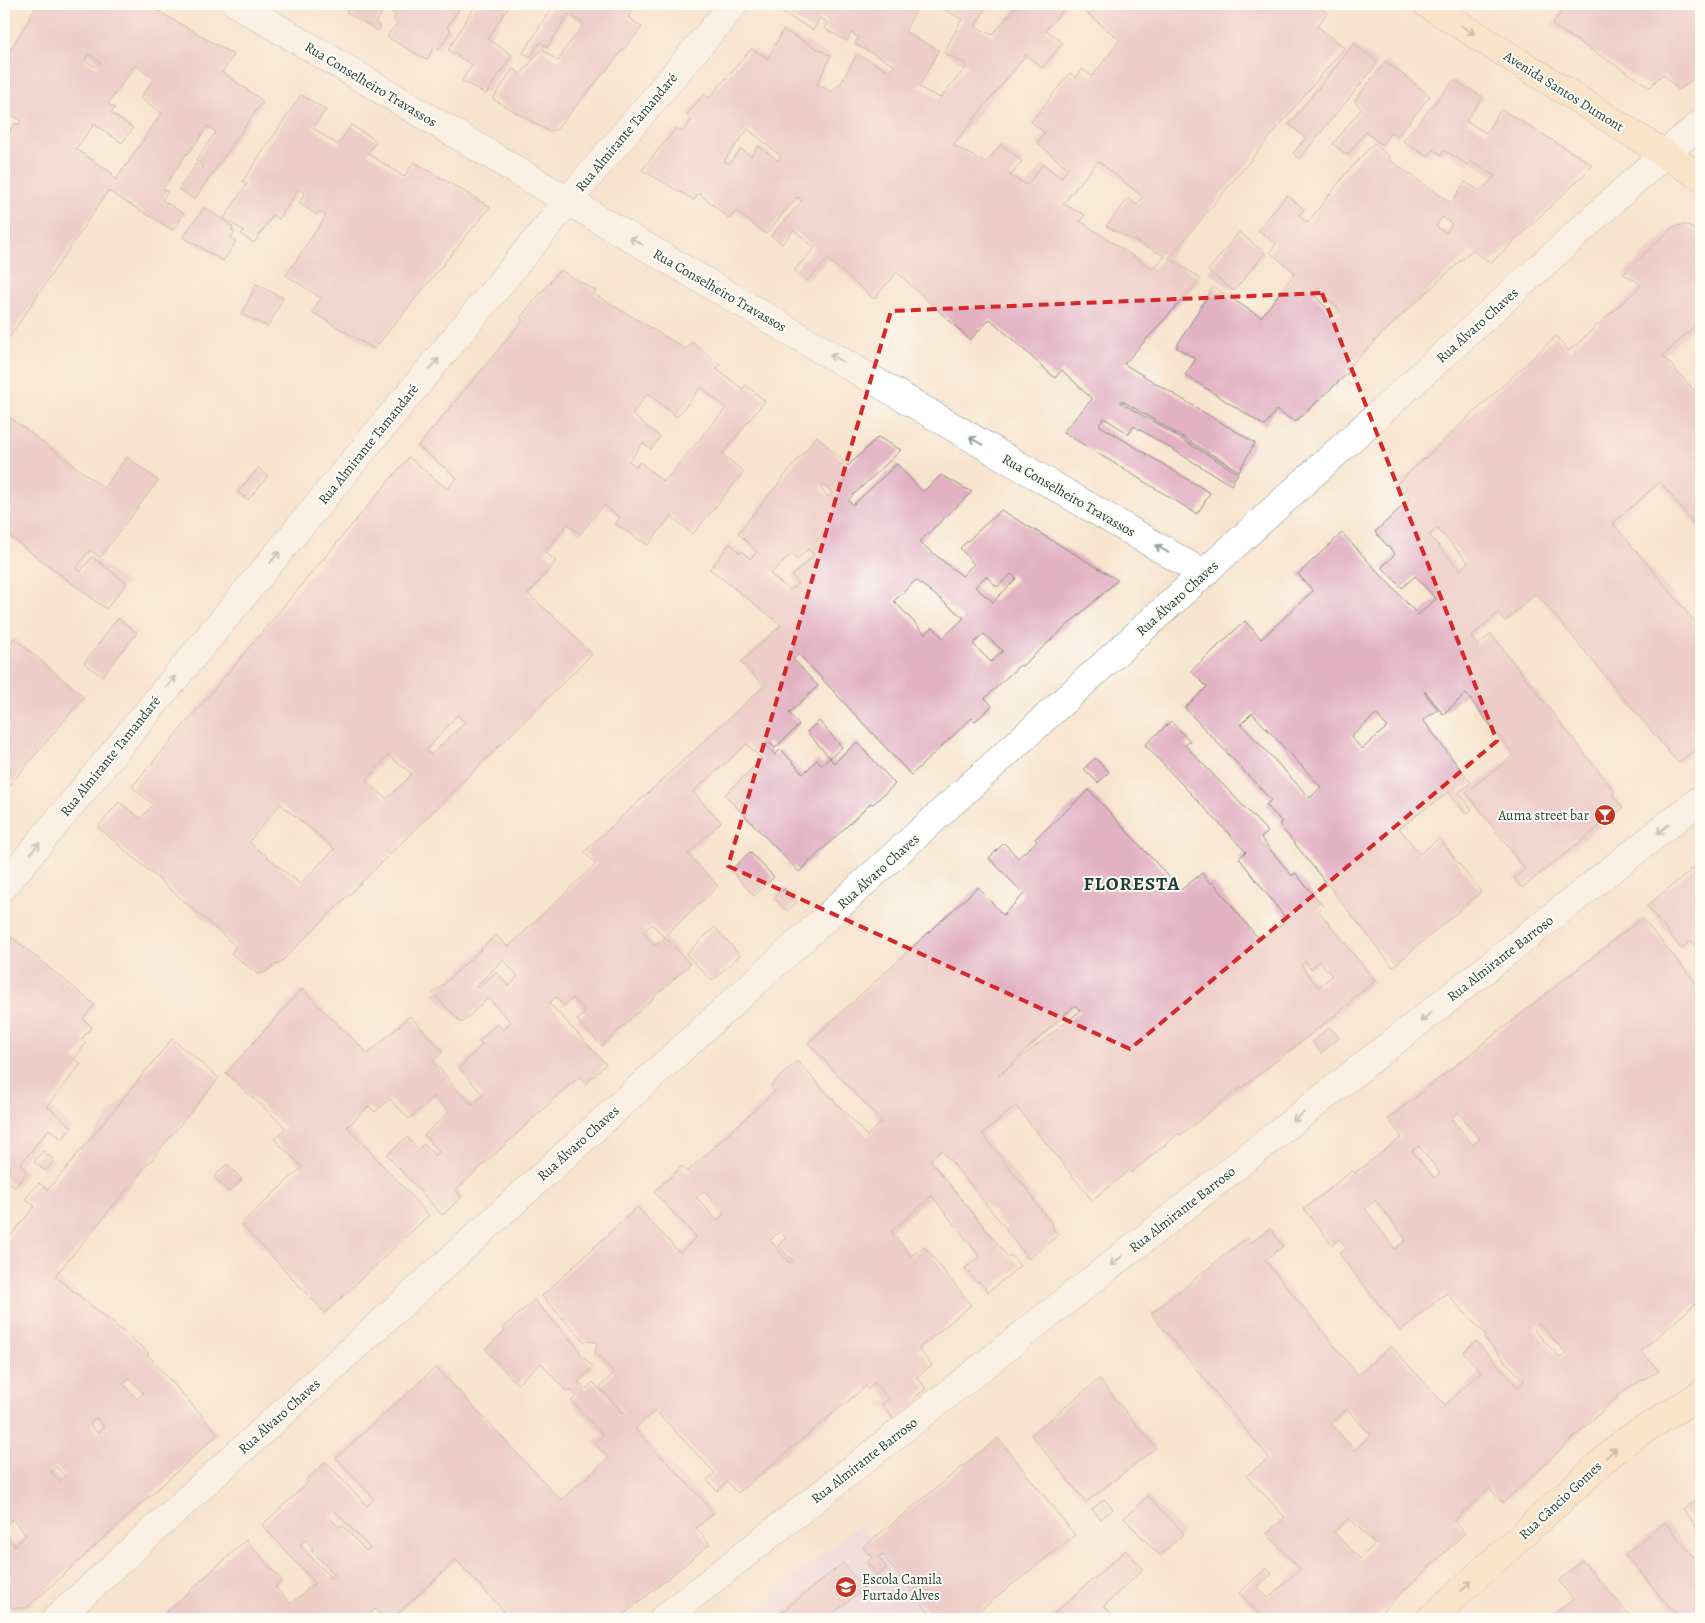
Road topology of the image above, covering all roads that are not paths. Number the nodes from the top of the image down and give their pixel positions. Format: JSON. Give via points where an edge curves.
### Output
{"nodes":[{"id":1,"x":237,"y":4,"type":"edge"},
{"id":2,"x":734,"y":4,"type":"edge"},
{"id":3,"x":1427,"y":4,"type":"edge"},
{"id":4,"x":1701,"y":124,"type":"edge"},
{"id":5,"x":1664,"y":154,"type":"junction"},
{"id":6,"x":1701,"y":177,"type":"edge"},
{"id":7,"x":568,"y":201,"type":"junction"},
{"id":8,"x":1204,"y":574,"type":"junction"},
{"id":9,"x":1701,"y":799,"type":"edge"},
{"id":10,"x":4,"y":886,"type":"edge"},
{"id":11,"x":1701,"y":1394,"type":"edge"},
{"id":12,"x":56,"y":1619,"type":"edge"},
{"id":13,"x":662,"y":1619,"type":"edge"},
{"id":14,"x":1430,"y":1619,"type":"edge"}],
"edges":[{"from":1,"to":7,"type":"street","name":"Rua Conselheiro Travassos"},
{"from":2,"to":7,"type":"street","name":"Rua Almirante Tamandaré"},
{"from":3,"to":5,"type":"street","name":"Avenida Santos Dumont","one_way":true},
{"from":4,"to":5,"type":"street","name":"Rua Álvaro Chaves"},
{"from":5,"to":6,"type":"street","name":"Avenida Santos Dumont"},
{"from":5,"to":8,"type":"street","name":"Rua Álvaro Chaves"},
{"from":8,"to":7,"type":"street","name":"Rua Conselheiro Travassos","one_way":true},
{"from":10,"to":7,"type":"street","name":"Rua Almirante Tamandaré","one_way":true},
{"from":8,"to":12,"type":"street","name":"Rua Álvaro Chaves"},
{"from":9,"to":13,"type":"street","name":"Rua Almirante Barroso","one_way":true},
{"from":14,"to":11,"type":"street","name":"Rua Câncio Gomes","one_way":true,"via":[[1623,1442]]}]}
